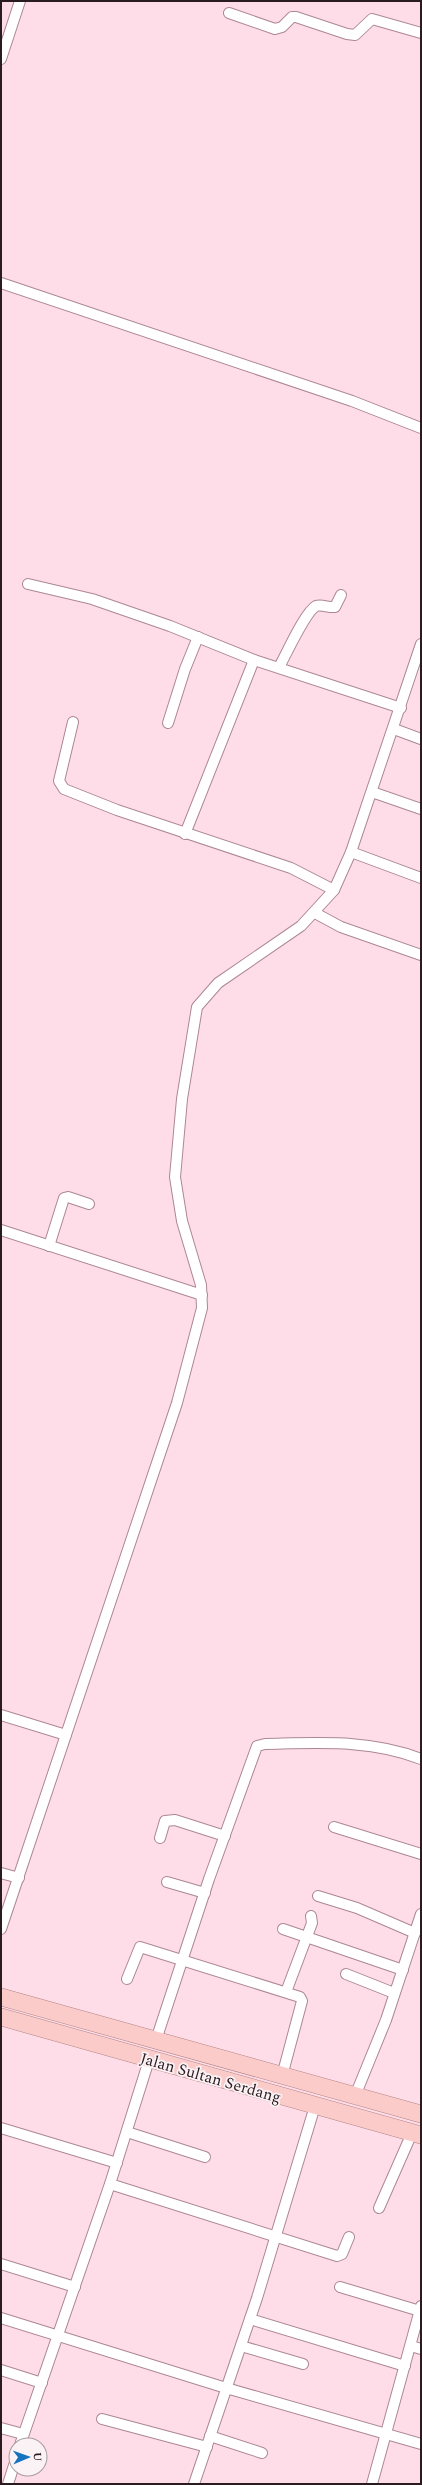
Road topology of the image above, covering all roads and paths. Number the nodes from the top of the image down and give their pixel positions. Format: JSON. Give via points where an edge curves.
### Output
{"nodes":[{"id":1,"x":20,"y":1,"type":"edge"},
{"id":2,"x":229,"y":13,"type":"dead end"},
{"id":3,"x":421,"y":33,"type":"edge"},
{"id":4,"x":1,"y":59,"type":"edge"},
{"id":5,"x":1,"y":283,"type":"edge"},
{"id":6,"x":421,"y":428,"type":"edge"},
{"id":7,"x":28,"y":584,"type":"dead end"},
{"id":8,"x":341,"y":595,"type":"dead end"},
{"id":9,"x":198,"y":637,"type":"junction"},
{"id":10,"x":421,"y":644,"type":"edge"},
{"id":11,"x":254,"y":660,"type":"junction"},
{"id":12,"x":279,"y":667,"type":"junction"},
{"id":13,"x":401,"y":708,"type":"junction"},
{"id":14,"x":73,"y":722,"type":"dead end"},
{"id":15,"x":168,"y":723,"type":"dead end"},
{"id":16,"x":394,"y":729,"type":"junction"},
{"id":17,"x":421,"y":739,"type":"edge"},
{"id":18,"x":372,"y":792,"type":"junction"},
{"id":19,"x":421,"y":809,"type":"edge"},
{"id":20,"x":185,"y":834,"type":"junction"},
{"id":21,"x":351,"y":852,"type":"junction"},
{"id":22,"x":421,"y":878,"type":"edge"},
{"id":23,"x":334,"y":890,"type":"junction"},
{"id":24,"x":315,"y":914,"type":"junction"},
{"id":25,"x":421,"y":955,"type":"edge"},
{"id":26,"x":89,"y":1204,"type":"dead end"},
{"id":27,"x":1,"y":1230,"type":"edge"},
{"id":28,"x":49,"y":1246,"type":"junction"},
{"id":29,"x":202,"y":1295,"type":"junction"},
{"id":30,"x":1,"y":1715,"type":"edge"},
{"id":31,"x":66,"y":1735,"type":"junction"},
{"id":32,"x":421,"y":1759,"type":"edge"},
{"id":33,"x":334,"y":1827,"type":"dead end"},
{"id":34,"x":225,"y":1836,"type":"junction"},
{"id":35,"x":160,"y":1838,"type":"dead end"},
{"id":36,"x":421,"y":1854,"type":"edge"},
{"id":37,"x":1,"y":1873,"type":"edge"},
{"id":38,"x":19,"y":1878,"type":"junction"},
{"id":39,"x":167,"y":1882,"type":"dead end"},
{"id":40,"x":205,"y":1893,"type":"junction"},
{"id":41,"x":318,"y":1896,"type":"dead end"},
{"id":42,"x":421,"y":1914,"type":"edge"},
{"id":43,"x":311,"y":1916,"type":"dead end"},
{"id":44,"x":1,"y":1929,"type":"edge"},
{"id":45,"x":283,"y":1929,"type":"dead end"},
{"id":46,"x":416,"y":1933,"type":"junction"},
{"id":47,"x":305,"y":1938,"type":"junction"},
{"id":48,"x":182,"y":1960,"type":"junction"},
{"id":49,"x":402,"y":1970,"type":"junction"},
{"id":50,"x":346,"y":1974,"type":"dead end"},
{"id":51,"x":127,"y":1979,"type":"dead end"},
{"id":52,"x":286,"y":1992,"type":"junction"},
{"id":53,"x":394,"y":1993,"type":"junction"},
{"id":54,"x":1,"y":1997,"type":"edge"},
{"id":55,"x":1,"y":2017,"type":"edge"},
{"id":56,"x":156,"y":2040,"type":"junction"},
{"id":57,"x":149,"y":2060,"type":"junction"},
{"id":58,"x":282,"y":2076,"type":"junction"},
{"id":59,"x":355,"y":2096,"type":"junction"},
{"id":60,"x":315,"y":2106,"type":"junction"},
{"id":61,"x":421,"y":2114,"type":"edge"},
{"id":62,"x":1,"y":2128,"type":"edge"},
{"id":63,"x":127,"y":2132,"type":"junction"},
{"id":64,"x":416,"y":2134,"type":"edge"},
{"id":65,"x":205,"y":2157,"type":"dead end"},
{"id":66,"x":117,"y":2163,"type":"junction"},
{"id":67,"x":110,"y":2184,"type":"junction"},
{"id":68,"x":379,"y":2208,"type":"dead end"},
{"id":69,"x":276,"y":2236,"type":"junction"},
{"id":70,"x":348,"y":2237,"type":"dead end"},
{"id":71,"x":1,"y":2264,"type":"edge"},
{"id":72,"x":75,"y":2287,"type":"junction"},
{"id":73,"x":340,"y":2287,"type":"dead end"},
{"id":74,"x":420,"y":2309,"type":"edge"},
{"id":75,"x":1,"y":2318,"type":"edge"},
{"id":76,"x":250,"y":2319,"type":"junction"},
{"id":77,"x":58,"y":2336,"type":"junction"},
{"id":78,"x":241,"y":2346,"type":"junction"},
{"id":79,"x":416,"y":2348,"type":"edge"},
{"id":80,"x":303,"y":2364,"type":"dead end"},
{"id":81,"x":405,"y":2366,"type":"junction"},
{"id":82,"x":1,"y":2370,"type":"edge"},
{"id":83,"x":42,"y":2383,"type":"junction"},
{"id":84,"x":226,"y":2388,"type":"junction"},
{"id":85,"x":102,"y":2419,"type":"dead end"},
{"id":86,"x":1,"y":2428,"type":"edge"},
{"id":87,"x":24,"y":2434,"type":"junction"},
{"id":88,"x":386,"y":2434,"type":"junction"},
{"id":89,"x":210,"y":2436,"type":"junction"},
{"id":90,"x":23,"y":2437,"type":"edge"},
{"id":91,"x":421,"y":2444,"type":"edge"},
{"id":92,"x":207,"y":2447,"type":"junction"},
{"id":93,"x":262,"y":2452,"type":"dead end"},
{"id":94,"x":194,"y":2484,"type":"edge"},
{"id":95,"x":372,"y":2484,"type":"edge"}],
"edges":[{"from":1,"to":4,"type":"street"},
{"from":2,"to":3,"type":"street","via":[[275,29],[296,17],[355,35],[372,19]]},
{"from":5,"to":6,"type":"street","via":[[352,401]]},
{"from":7,"to":9,"type":"street","via":[[92,598]]},
{"from":8,"to":12,"type":"street","via":[[334,607],[319,606],[312,609]]},
{"from":9,"to":11,"type":"street"},
{"from":9,"to":15,"type":"street"},
{"from":10,"to":13,"type":"street"},
{"from":11,"to":12,"type":"street"},
{"from":11,"to":20,"type":"street"},
{"from":12,"to":13,"type":"street"},
{"from":13,"to":16,"type":"street"},
{"from":14,"to":20,"type":"street","via":[[59,777],[64,788]]},
{"from":16,"to":17,"type":"street"},
{"from":16,"to":18,"type":"street"},
{"from":18,"to":19,"type":"street"},
{"from":18,"to":21,"type":"street"},
{"from":20,"to":23,"type":"street","via":[[291,868]]},
{"from":21,"to":22,"type":"street"},
{"from":21,"to":23,"type":"street"},
{"from":23,"to":24,"type":"street"},
{"from":24,"to":25,"type":"street","via":[[348,929]]},
{"from":24,"to":29,"type":"street","via":[[218,983],[197,1007],[182,1099],[176,1177],[180,1215]]},
{"from":26,"to":28,"type":"street","via":[[64,1198]]},
{"from":27,"to":28,"type":"street"},
{"from":28,"to":29,"type":"street"},
{"from":29,"to":31,"type":"street","via":[[202,1308],[177,1403]]},
{"from":30,"to":31,"type":"street"},
{"from":31,"to":38,"type":"street"},
{"from":32,"to":34,"type":"street","via":[[401,1751],[369,1744],[260,1745],[252,1756]]},
{"from":33,"to":36,"type":"street"},
{"from":34,"to":35,"type":"street","via":[[175,1820],[165,1821]]},
{"from":34,"to":40,"type":"street"},
{"from":37,"to":38,"type":"street"},
{"from":38,"to":44,"type":"street"},
{"from":39,"to":40,"type":"street"},
{"from":40,"to":48,"type":"street"},
{"from":41,"to":46,"type":"street","via":[[357,1908]]},
{"from":42,"to":46,"type":"street"},
{"from":43,"to":47,"type":"street","via":[[312,1923]]},
{"from":45,"to":47,"type":"street"},
{"from":46,"to":49,"type":"street"},
{"from":47,"to":49,"type":"street"},
{"from":47,"to":52,"type":"street"},
{"from":48,"to":51,"type":"street","via":[[140,1947]]},
{"from":48,"to":52,"type":"street"},
{"from":48,"to":56,"type":"street"},
{"from":49,"to":53,"type":"street"},
{"from":50,"to":53,"type":"street"},
{"from":52,"to":58,"type":"street","via":[[303,1999]]},
{"from":53,"to":59,"type":"street","via":[[374,2052]]},
{"from":54,"to":56,"type":"highway","name":"Jalan Sultan Serdang"},
{"from":55,"to":57,"type":"highway","name":"Jalan Sultan Serdang"},
{"from":56,"to":58,"type":"highway","name":"Jalan Sultan Serdang"},
{"from":57,"to":60,"type":"highway","name":"Jalan Sultan Serdang"},
{"from":57,"to":63,"type":"street"},
{"from":58,"to":59,"type":"highway","name":"Jalan Sultan Serdang"},
{"from":59,"to":61,"type":"highway","name":"Jalan Sultan Serdang"},
{"from":60,"to":64,"type":"highway","name":"Jalan Sultan Serdang"},
{"from":60,"to":69,"type":"street"},
{"from":62,"to":66,"type":"street"},
{"from":63,"to":65,"type":"street"},
{"from":63,"to":66,"type":"street"},
{"from":64,"to":68,"type":"street"},
{"from":66,"to":67,"type":"street"},
{"from":67,"to":69,"type":"street"},
{"from":67,"to":72,"type":"street"},
{"from":69,"to":70,"type":"street","via":[[337,2256],[342,2254]]},
{"from":69,"to":76,"type":"street"},
{"from":71,"to":72,"type":"street"},
{"from":72,"to":77,"type":"street"},
{"from":73,"to":74,"type":"street"},
{"from":74,"to":79,"type":"street"},
{"from":75,"to":77,"type":"street"},
{"from":76,"to":78,"type":"street"},
{"from":76,"to":81,"type":"street"},
{"from":77,"to":83,"type":"street"},
{"from":77,"to":84,"type":"street"},
{"from":78,"to":80,"type":"street"},
{"from":78,"to":84,"type":"street"},
{"from":79,"to":81,"type":"street"},
{"from":81,"to":88,"type":"street"},
{"from":82,"to":83,"type":"street"},
{"from":83,"to":87,"type":"street"},
{"from":84,"to":88,"type":"street"},
{"from":84,"to":89,"type":"street"},
{"from":85,"to":92,"type":"street"},
{"from":86,"to":87,"type":"street"},
{"from":87,"to":90,"type":"street"},
{"from":88,"to":91,"type":"street"},
{"from":88,"to":95,"type":"street"},
{"from":89,"to":92,"type":"street"},
{"from":89,"to":93,"type":"street"},
{"from":92,"to":94,"type":"street"}]}
